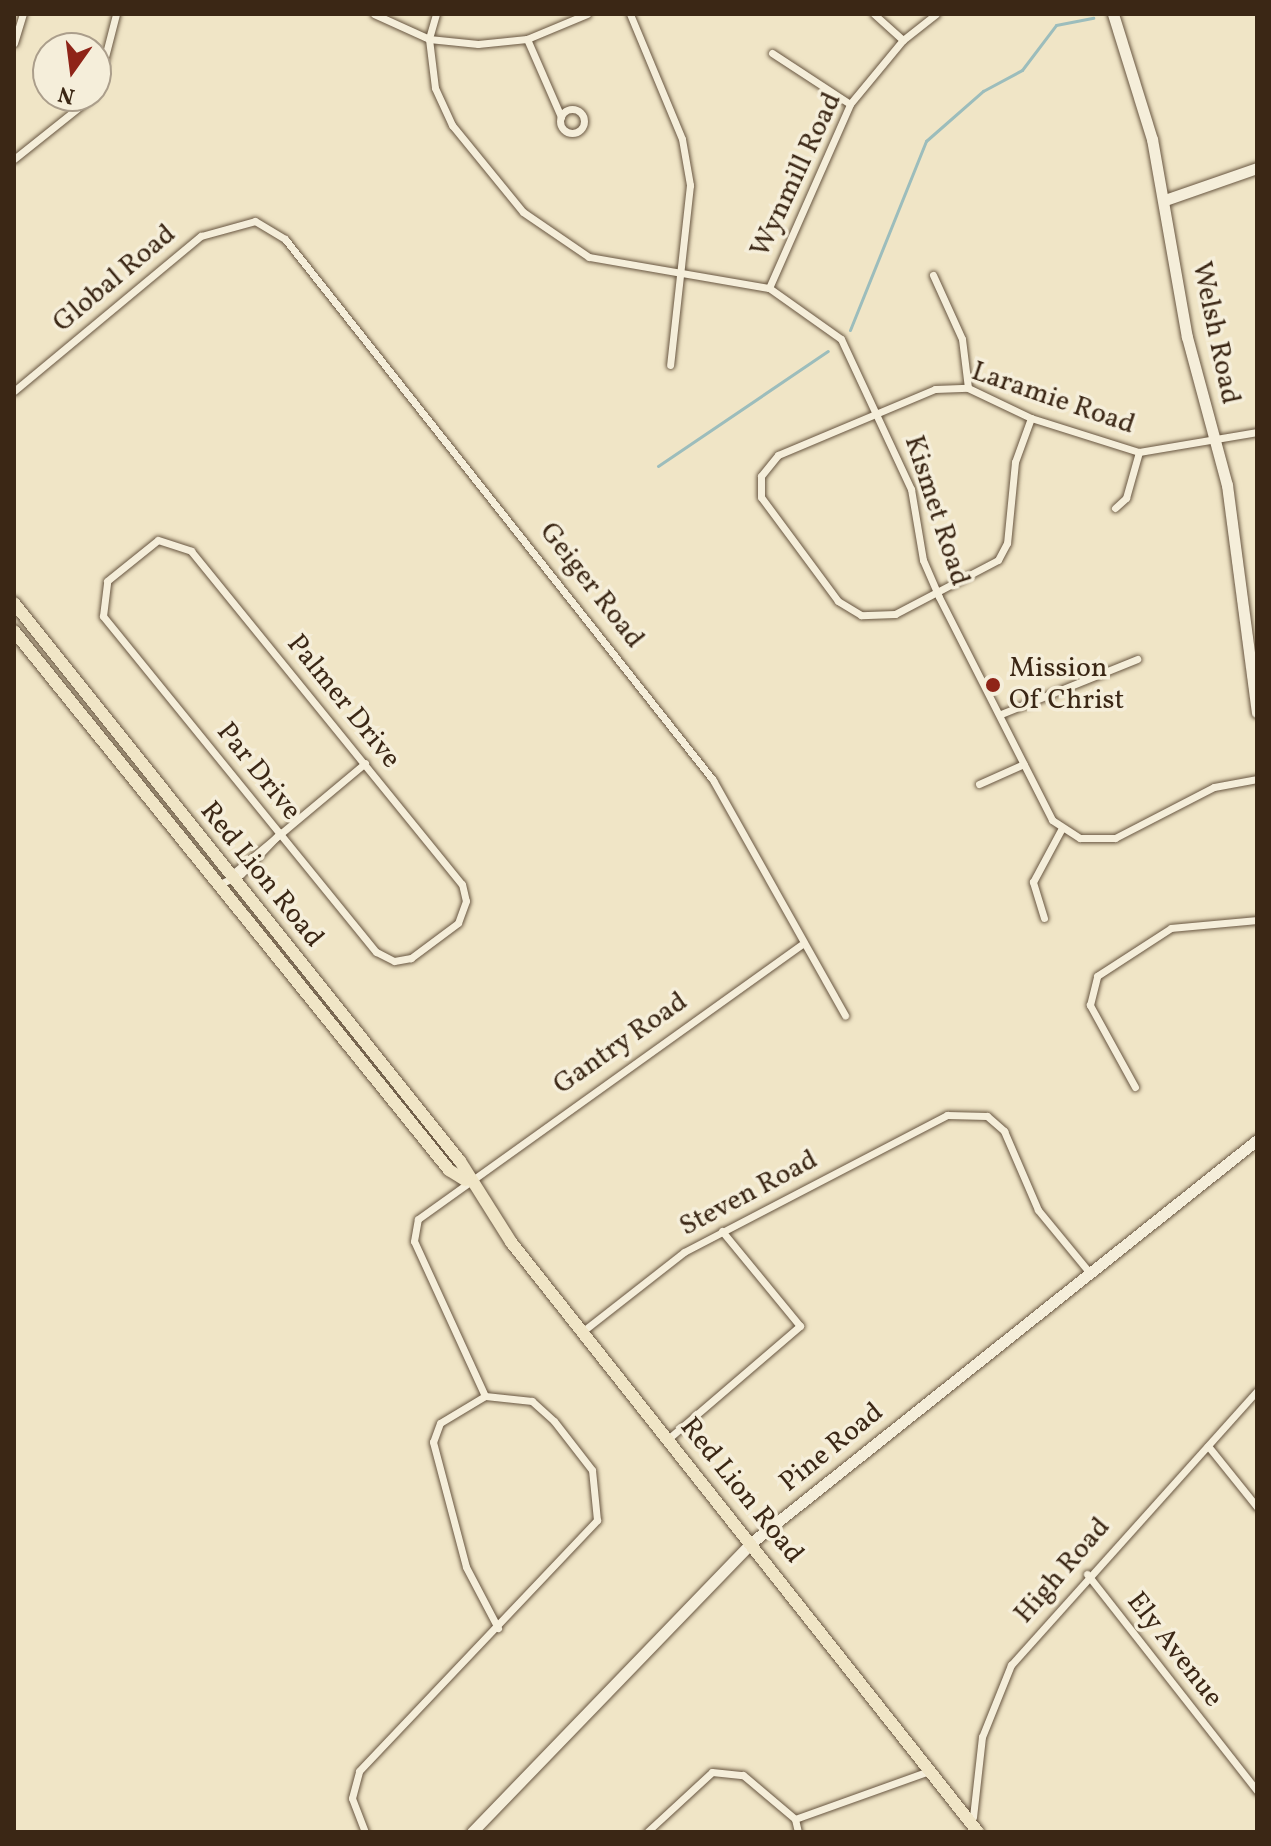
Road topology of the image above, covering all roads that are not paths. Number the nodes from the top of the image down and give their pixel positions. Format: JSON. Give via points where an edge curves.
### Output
{"nodes":[{"id":1,"x":374,"y":14,"type":"edge"},
{"id":2,"x":436,"y":14,"type":"edge"},
{"id":3,"x":587,"y":14,"type":"edge"},
{"id":4,"x":630,"y":14,"type":"edge"},
{"id":5,"x":874,"y":14,"type":"edge"},
{"id":6,"x":936,"y":14,"type":"edge"},
{"id":7,"x":1113,"y":14,"type":"edge"},
{"id":8,"x":21,"y":15,"type":"edge"},
{"id":9,"x":429,"y":39,"type":"junction"},
{"id":10,"x":527,"y":39,"type":"junction"},
{"id":11,"x":903,"y":40,"type":"junction"},
{"id":12,"x":14,"y":43,"type":"edge"},
{"id":13,"x":772,"y":53,"type":"dead end"},
{"id":14,"x":850,"y":104,"type":"junction"},
{"id":15,"x":72,"y":112,"type":"edge"},
{"id":16,"x":561,"y":117,"type":"dead end"},
{"id":17,"x":14,"y":159,"type":"edge"},
{"id":18,"x":1257,"y":168,"type":"edge"},
{"id":19,"x":1165,"y":200,"type":"junction"},
{"id":20,"x":255,"y":221,"type":"joint"},
{"id":21,"x":933,"y":275,"type":"dead end"},
{"id":22,"x":683,"y":277,"type":"junction"},
{"id":23,"x":769,"y":288,"type":"junction"},
{"id":24,"x":670,"y":365,"type":"dead end"},
{"id":25,"x":968,"y":388,"type":"junction"},
{"id":26,"x":14,"y":391,"type":"edge"},
{"id":27,"x":877,"y":408,"type":"junction"},
{"id":28,"x":1031,"y":418,"type":"junction"},
{"id":29,"x":1257,"y":432,"type":"edge"},
{"id":30,"x":1214,"y":442,"type":"junction"},
{"id":31,"x":1139,"y":452,"type":"junction"},
{"id":32,"x":1115,"y":508,"type":"dead end"},
{"id":33,"x":173,"y":541,"type":"joint"},
{"id":34,"x":939,"y":597,"type":"junction"},
{"id":35,"x":14,"y":603,"type":"edge"},
{"id":36,"x":14,"y":631,"type":"edge"},
{"id":37,"x":1137,"y":659,"type":"dead end"},
{"id":38,"x":1257,"y":696,"type":"edge"},
{"id":39,"x":1257,"y":712,"type":"edge"},
{"id":40,"x":1001,"y":714,"type":"junction"},
{"id":41,"x":365,"y":763,"type":"junction"},
{"id":42,"x":1024,"y":764,"type":"junction"},
{"id":43,"x":1257,"y":779,"type":"edge"},
{"id":44,"x":979,"y":784,"type":"dead end"},
{"id":45,"x":1062,"y":828,"type":"junction"},
{"id":46,"x":280,"y":833,"type":"junction"},
{"id":47,"x":230,"y":876,"type":"junction"},
{"id":48,"x":218,"y":885,"type":"junction"},
{"id":49,"x":1044,"y":918,"type":"dead end"},
{"id":50,"x":1257,"y":920,"type":"edge"},
{"id":51,"x":801,"y":945,"type":"junction"},
{"id":52,"x":394,"y":961,"type":"joint"},
{"id":53,"x":845,"y":1015,"type":"dead end"},
{"id":54,"x":1135,"y":1087,"type":"dead end"},
{"id":55,"x":1257,"y":1140,"type":"edge"},
{"id":56,"x":465,"y":1180,"type":"junction"},
{"id":57,"x":722,"y":1231,"type":"junction"},
{"id":58,"x":1090,"y":1273,"type":"junction"},
{"id":59,"x":583,"y":1331,"type":"junction"},
{"id":60,"x":1257,"y":1391,"type":"edge"},
{"id":61,"x":485,"y":1396,"type":"junction"},
{"id":62,"x":668,"y":1439,"type":"junction"},
{"id":63,"x":1208,"y":1446,"type":"junction"},
{"id":64,"x":1257,"y":1507,"type":"edge"},
{"id":65,"x":751,"y":1543,"type":"junction"},
{"id":66,"x":1087,"y":1574,"type":"junction"},
{"id":67,"x":498,"y":1628,"type":"junction"},
{"id":68,"x":934,"y":1769,"type":"junction"},
{"id":69,"x":1257,"y":1791,"type":"edge"},
{"id":70,"x":973,"y":1817,"type":"junction"},
{"id":71,"x":795,"y":1819,"type":"junction"},
{"id":72,"x":365,"y":1832,"type":"edge"},
{"id":73,"x":472,"y":1832,"type":"edge"},
{"id":74,"x":647,"y":1832,"type":"edge"},
{"id":75,"x":798,"y":1832,"type":"edge"},
{"id":76,"x":978,"y":1832,"type":"edge"}],
"edges":[{"from":1,"to":9,"type":"street"},
{"from":2,"to":9,"type":"street"},
{"from":3,"to":10,"type":"street"},
{"from":4,"to":22,"type":"street","via":[[682,139],[692,211]]},
{"from":5,"to":11,"type":"street"},
{"from":6,"to":11,"type":"street","name":"Wynmill Road"},
{"from":7,"to":19,"type":"street","name":"Welsh Road"},
{"from":8,"to":12,"type":"street"},
{"from":9,"to":10,"type":"street"},
{"from":9,"to":22,"type":"street","name":"Kismet Road","via":[[435,88],[452,125],[523,212],[589,257]]},
{"from":10,"to":16,"type":"street"},
{"from":11,"to":14,"type":"street","name":"Wynmill Road"},
{"from":13,"to":14,"type":"street"},
{"from":14,"to":23,"type":"street","name":"Wynmill Road"},
{"from":15,"to":17,"type":"street"},
{"from":18,"to":19,"type":"street"},
{"from":19,"to":30,"type":"street","name":"Welsh Road"},
{"from":20,"to":26,"type":"street","name":"Global Road","via":[[201,236]]},
{"from":20,"to":51,"type":"street","name":"Geiger Road","via":[[285,239],[706,771]]},
{"from":21,"to":25,"type":"street","via":[[962,339]]},
{"from":22,"to":23,"type":"street","name":"Kismet Road"},
{"from":22,"to":24,"type":"street"},
{"from":23,"to":27,"type":"street","name":"Kismet Road","via":[[841,339]]},
{"from":25,"to":27,"type":"street","name":"Laramie Road","via":[[918,393]]},
{"from":25,"to":28,"type":"street","name":"Laramie Road"},
{"from":27,"to":34,"type":"street","name":"Kismet Road","via":[[911,489],[923,560]]},
{"from":27,"to":34,"type":"street","name":"Laramie Road","via":[[778,455],[761,476],[768,513],[838,601],[877,616]]},
{"from":28,"to":31,"type":"street","name":"Laramie Road"},
{"from":28,"to":34,"type":"street","via":[[1015,462],[1007,543],[988,569]]},
{"from":29,"to":30,"type":"street","name":"Laramie Road"},
{"from":30,"to":31,"type":"street","name":"Laramie Road"},
{"from":30,"to":38,"type":"street","name":"Welsh Road","via":[[1233,520]]},
{"from":31,"to":32,"type":"street","via":[[1126,498]]},
{"from":33,"to":41,"type":"street","name":"Palmer Drive","via":[[191,551]]},
{"from":33,"to":46,"type":"street","name":"Par Drive","via":[[147,548],[107,581],[100,600],[103,616]]},
{"from":34,"to":40,"type":"street","name":"Kismet Road"},
{"from":35,"to":47,"type":"main road","name":"Red Lion Road"},
{"from":36,"to":48,"type":"main road","name":"Red Lion Road"},
{"from":37,"to":40,"type":"street"},
{"from":38,"to":39,"type":"street","name":"Welsh Road"},
{"from":40,"to":42,"type":"street","name":"Kismet Road"},
{"from":41,"to":46,"type":"street"},
{"from":41,"to":52,"type":"street","name":"Palmer Drive","via":[[462,884],[466,901],[458,923],[411,958]]},
{"from":42,"to":44,"type":"street"},
{"from":42,"to":45,"type":"street","name":"Kismet Road"},
{"from":43,"to":45,"type":"street","via":[[1214,787],[1115,838],[1080,838]]},
{"from":45,"to":49,"type":"street","via":[[1033,882]]},
{"from":46,"to":47,"type":"street"},
{"from":46,"to":52,"type":"street","name":"Par Drive","via":[[376,952]]},
{"from":47,"to":48,"type":"street"},
{"from":47,"to":56,"type":"main road","name":"Red Lion Road","via":[[460,1161]]},
{"from":48,"to":56,"type":"main road","name":"Red Lion Road","via":[[449,1170]]},
{"from":50,"to":54,"type":"street","via":[[1171,928],[1097,976],[1090,1005]]},
{"from":51,"to":53,"type":"street","name":"Geiger Road"},
{"from":51,"to":56,"type":"street","name":"Gantry Road"},
{"from":55,"to":58,"type":"street","name":"Pine Road"},
{"from":56,"to":59,"type":"main road","name":"Red Lion Road"},
{"from":56,"to":61,"type":"street","name":"Gantry Road","via":[[418,1219],[414,1241]]},
{"from":57,"to":58,"type":"street","name":"Steven Road","via":[[947,1115],[987,1116],[1004,1131],[1038,1210]]},
{"from":57,"to":59,"type":"street","name":"Steven Road","via":[[684,1252]]},
{"from":57,"to":62,"type":"street","via":[[800,1326]]},
{"from":58,"to":65,"type":"street","name":"Pine Road"},
{"from":59,"to":62,"type":"main road","name":"Red Lion Road"},
{"from":60,"to":63,"type":"street","name":"High Road"},
{"from":61,"to":67,"type":"street","via":[[440,1423],[433,1442],[466,1567]]},
{"from":61,"to":67,"type":"street","via":[[532,1401],[592,1470],[597,1497],[597,1520],[577,1549]]},
{"from":62,"to":65,"type":"main road","name":"Red Lion Road"},
{"from":63,"to":64,"type":"street"},
{"from":63,"to":66,"type":"street","name":"High Road"},
{"from":65,"to":68,"type":"main road","name":"Red Lion Road"},
{"from":65,"to":73,"type":"street","name":"Pine Road"},
{"from":66,"to":69,"type":"street","name":"Ely Avenue"},
{"from":66,"to":70,"type":"street","name":"High Road","via":[[997,1691],[982,1737]]},
{"from":67,"to":72,"type":"street","via":[[359,1771],[352,1798]]},
{"from":68,"to":70,"type":"main road","name":"Red Lion Road"},
{"from":68,"to":71,"type":"street"},
{"from":70,"to":76,"type":"main road","name":"Red Lion Road"},
{"from":71,"to":74,"type":"street","via":[[743,1775],[712,1772]]},
{"from":71,"to":75,"type":"street"}]}
